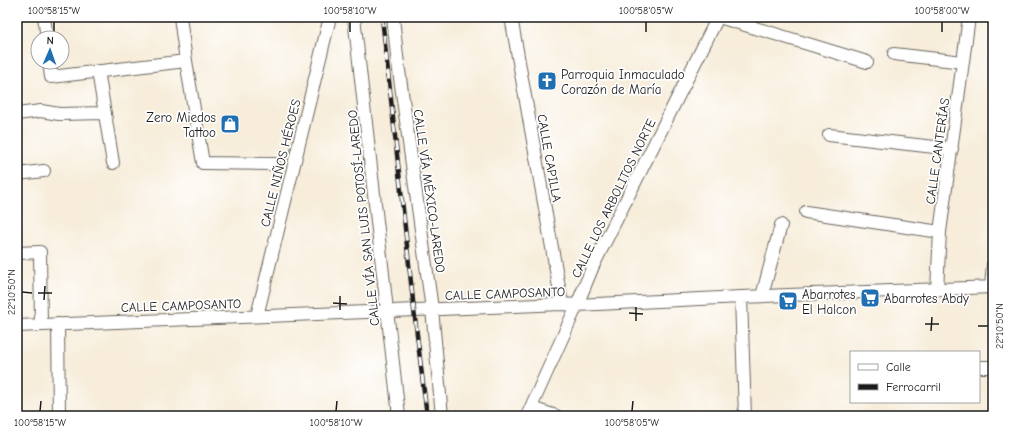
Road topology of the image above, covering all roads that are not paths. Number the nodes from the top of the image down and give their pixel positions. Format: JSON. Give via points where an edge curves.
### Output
{"nodes":[{"id":1,"x":44,"y":17,"type":"edge"},
{"id":2,"x":180,"y":17,"type":"edge"},
{"id":3,"x":330,"y":17,"type":"edge"},
{"id":4,"x":354,"y":17,"type":"edge"},
{"id":5,"x":393,"y":17,"type":"edge"},
{"id":6,"x":511,"y":17,"type":"edge"},
{"id":7,"x":719,"y":17,"type":"edge"},
{"id":8,"x":969,"y":17,"type":"edge"},
{"id":9,"x":45,"y":30,"type":"edge"},
{"id":10,"x":894,"y":54,"type":"dead end"},
{"id":11,"x":186,"y":61,"type":"junction"},
{"id":12,"x":867,"y":62,"type":"dead end"},
{"id":13,"x":963,"y":62,"type":"junction"},
{"id":14,"x":50,"y":70,"type":"edge"},
{"id":15,"x":98,"y":71,"type":"junction"},
{"id":16,"x":105,"y":113,"type":"junction"},
{"id":17,"x":17,"y":114,"type":"edge"},
{"id":18,"x":829,"y":135,"type":"dead end"},
{"id":19,"x":952,"y":149,"type":"junction"},
{"id":20,"x":113,"y":163,"type":"dead end"},
{"id":21,"x":274,"y":164,"type":"dead end"},
{"id":22,"x":44,"y":171,"type":"dead end"},
{"id":23,"x":17,"y":174,"type":"edge"},
{"id":24,"x":806,"y":212,"type":"dead end"},
{"id":25,"x":781,"y":225,"type":"dead end"},
{"id":26,"x":940,"y":232,"type":"junction"},
{"id":27,"x":17,"y":253,"type":"edge"},
{"id":28,"x":993,"y":265,"type":"edge"},
{"id":29,"x":992,"y":287,"type":"edge"},
{"id":30,"x":937,"y":290,"type":"junction"},
{"id":31,"x":762,"y":296,"type":"junction"},
{"id":32,"x":741,"y":297,"type":"junction"},
{"id":33,"x":562,"y":304,"type":"junction"},
{"id":34,"x":577,"y":305,"type":"junction"},
{"id":35,"x":432,"y":309,"type":"junction"},
{"id":36,"x":387,"y":311,"type":"junction"},
{"id":37,"x":257,"y":316,"type":"junction"},
{"id":38,"x":58,"y":324,"type":"junction"},
{"id":39,"x":41,"y":325,"type":"junction"},
{"id":40,"x":17,"y":326,"type":"edge"},
{"id":41,"x":980,"y":367,"type":"edge"},
{"id":42,"x":993,"y":367,"type":"edge"},
{"id":43,"x":529,"y":412,"type":"edge"},
{"id":44,"x":59,"y":416,"type":"edge"},
{"id":45,"x":399,"y":416,"type":"edge"},
{"id":46,"x":442,"y":416,"type":"edge"},
{"id":47,"x":556,"y":416,"type":"edge"},
{"id":48,"x":745,"y":416,"type":"edge"}],
"edges":[{"from":1,"to":9,"type":"street"},
{"from":2,"to":11,"type":"street"},
{"from":3,"to":37,"type":"street","name":"CALLE NIÑOS HÉROES"},
{"from":4,"to":36,"type":"street","name":"CALLE VÍA SAN LUIS POTOSÍ-LAREDO"},
{"from":5,"to":35,"type":"street","name":"CALLE VÍA MÉXICO-LAREDO"},
{"from":6,"to":33,"type":"street","name":"CALLE CAPILLA"},
{"from":7,"to":12,"type":"street"},
{"from":7,"to":34,"type":"street","name":"CALLE LOS ARBOLITOS NORTE","via":[[593,266]]},
{"from":8,"to":13,"type":"street","name":"CALLE CANTERÍAS"},
{"from":10,"to":13,"type":"street"},
{"from":11,"to":15,"type":"street"},
{"from":11,"to":21,"type":"street","via":[[203,164]]},
{"from":13,"to":19,"type":"street","name":"CALLE CANTERÍAS"},
{"from":14,"to":15,"type":"street","via":[[51,77]]},
{"from":15,"to":16,"type":"street"},
{"from":16,"to":17,"type":"street","via":[[59,114],[41,111]]},
{"from":16,"to":20,"type":"street"},
{"from":18,"to":19,"type":"street"},
{"from":19,"to":26,"type":"street","name":"CALLE CANTERÍAS"},
{"from":22,"to":23,"type":"street"},
{"from":24,"to":26,"type":"street"},
{"from":25,"to":31,"type":"street"},
{"from":26,"to":30,"type":"street","name":"CALLE CANTERÍAS"},
{"from":27,"to":39,"type":"street","via":[[40,252]]},
{"from":28,"to":29,"type":"street"},
{"from":29,"to":30,"type":"street","name":"CALLE CAMPOSANTO"},
{"from":30,"to":31,"type":"street","name":"CALLE CAMPOSANTO"},
{"from":31,"to":32,"type":"street","name":"CALLE CAMPOSANTO"},
{"from":32,"to":34,"type":"street","name":"CALLE CAMPOSANTO"},
{"from":32,"to":48,"type":"street"},
{"from":33,"to":34,"type":"street","name":"CALLE CAMPOSANTO"},
{"from":33,"to":35,"type":"street","name":"CALLE CAMPOSANTO"},
{"from":34,"to":43,"type":"street","name":"CALLE LOS ARBOLITOS NORTE"},
{"from":35,"to":36,"type":"street","name":"CALLE CAMPOSANTO"},
{"from":35,"to":46,"type":"street","name":"CALLE VÍA MÉXICO-LAREDO"},
{"from":36,"to":37,"type":"street","name":"CALLE CAMPOSANTO"},
{"from":36,"to":45,"type":"street","name":"CALLE VÍA SAN LUIS POTOSÍ-LAREDO"},
{"from":37,"to":38,"type":"street","name":"CALLE CAMPOSANTO"},
{"from":38,"to":39,"type":"street","name":"CALLE CAMPOSANTO"},
{"from":38,"to":44,"type":"street"},
{"from":39,"to":40,"type":"street","name":"CALLE CAMPOSANTO"},
{"from":41,"to":42,"type":"street"},
{"from":43,"to":47,"type":"street"}]}
